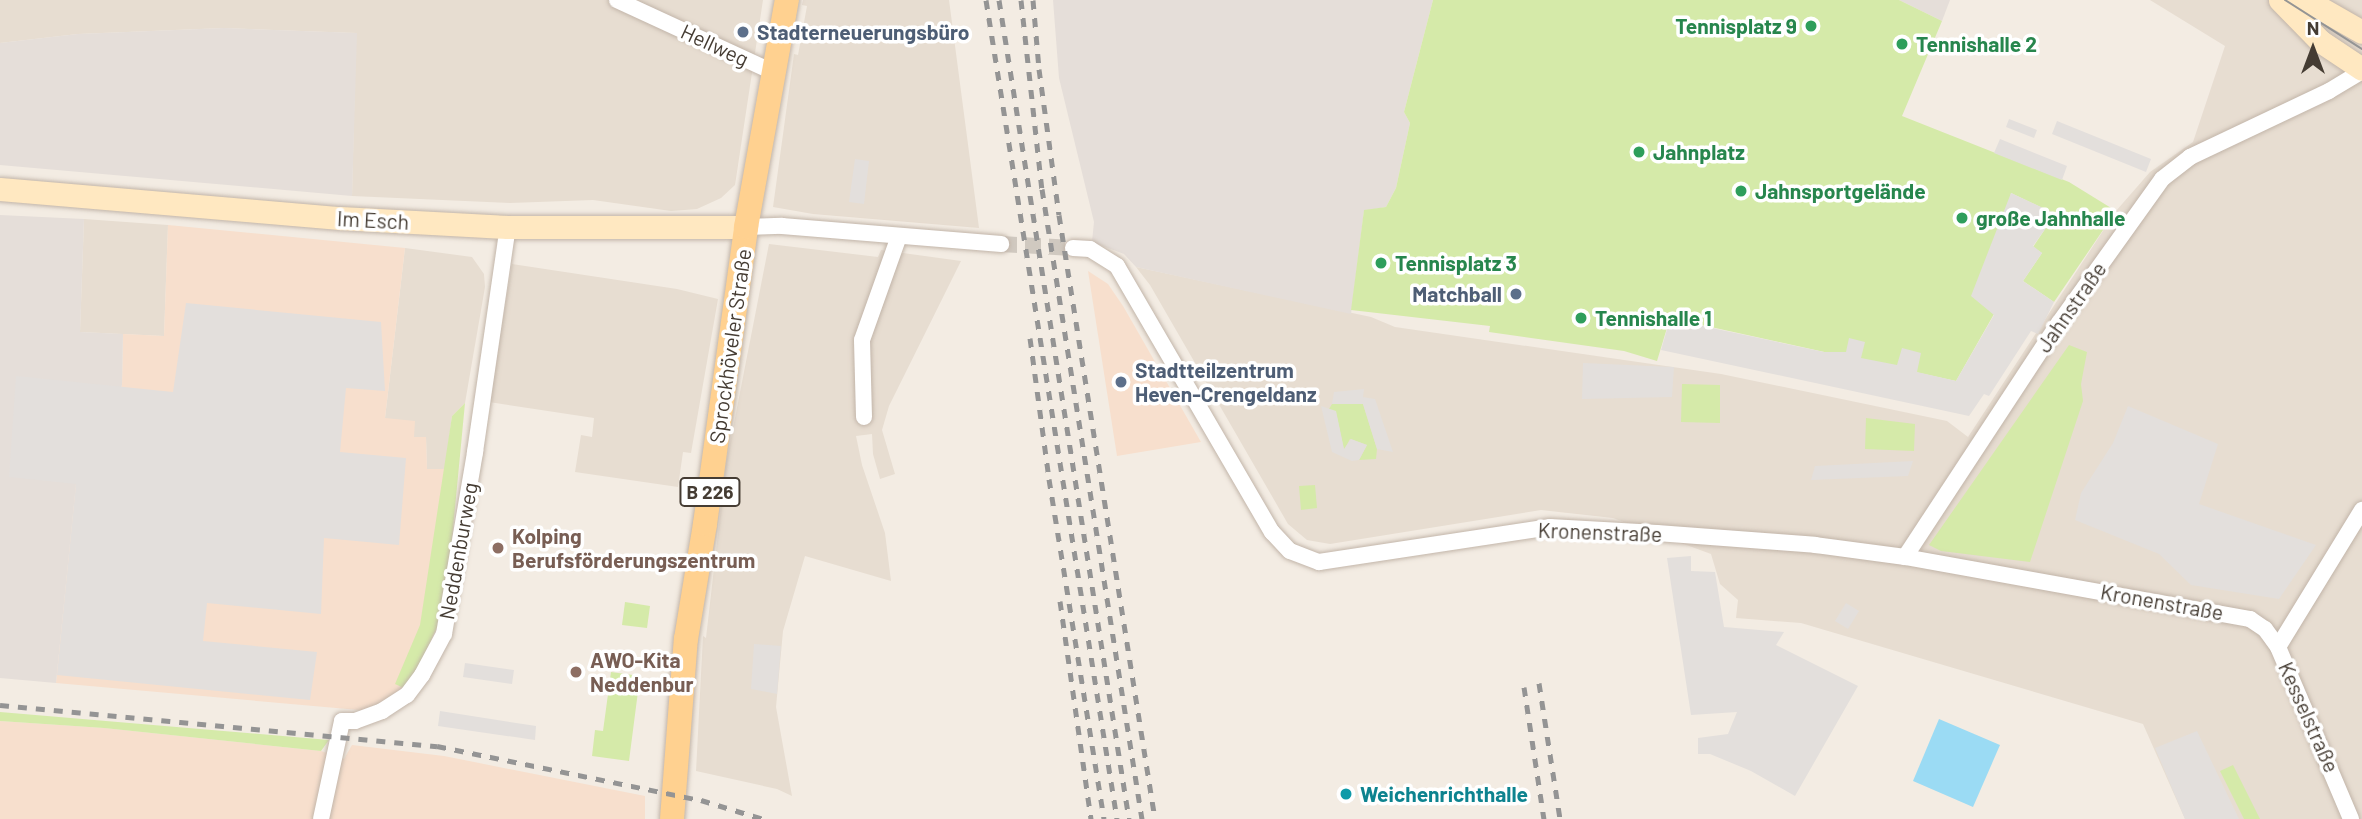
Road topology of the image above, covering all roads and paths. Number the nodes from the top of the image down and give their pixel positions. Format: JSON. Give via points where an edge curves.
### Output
{"nodes":[{"id":1,"x":617,"y":0,"type":"edge"},
{"id":2,"x":787,"y":0,"type":"edge"},
{"id":3,"x":2280,"y":0,"type":"edge"},
{"id":4,"x":2306,"y":0,"type":"edge"},
{"id":5,"x":2362,"y":32,"type":"edge"},
{"id":6,"x":2362,"y":70,"type":"edge"},
{"id":7,"x":775,"y":73,"type":"junction"},
{"id":8,"x":0,"y":190,"type":"edge"},
{"id":9,"x":508,"y":227,"type":"junction"},
{"id":10,"x":746,"y":227,"type":"junction"},
{"id":11,"x":899,"y":236,"type":"junction"},
{"id":12,"x":1001,"y":244,"type":"tunnel mouth"},
{"id":13,"x":1073,"y":248,"type":"tunnel mouth"},
{"id":14,"x":863,"y":417,"type":"dead end"},
{"id":15,"x":2362,"y":510,"type":"edge"},
{"id":16,"x":1905,"y":557,"type":"junction"},
{"id":17,"x":2278,"y":647,"type":"junction"},
{"id":18,"x":321,"y":819,"type":"edge"},
{"id":19,"x":672,"y":819,"type":"edge"},
{"id":20,"x":2351,"y":819,"type":"edge"}],
"edges":[{"from":1,"to":7,"type":"street","name":"Hellweg"},
{"from":2,"to":7,"type":"main road","name":"Sprockhöveler Straße","number":"B 226"},
{"from":3,"to":6,"type":"street","via":[[2320,41]]},
{"from":4,"to":5,"type":"street"},
{"from":6,"to":16,"type":"street","name":"Jahnstraße","via":[[2329,91],[2190,157],[2162,178],[2059,323]]},
{"from":7,"to":10,"type":"main road","name":"Sprockhöveler Straße","number":"B 226"},
{"from":8,"to":9,"type":"street","name":"Im Esch"},
{"from":9,"to":10,"type":"street","name":"Im Esch"},
{"from":9,"to":18,"type":"street","name":"Neddenburweg","via":[[444,634],[407,695],[382,711],[342,721]]},
{"from":10,"to":11,"type":"street"},
{"from":10,"to":19,"type":"main road","name":"Sprockhöveler Straße","number":"B 226","via":[[686,639]]},
{"from":11,"to":12,"type":"street"},
{"from":11,"to":14,"type":"street","via":[[862,340]]},
{"from":13,"to":16,"type":"street","name":"Kronenstraße","via":[[1090,249],[1117,266],[1272,532],[1290,551],[1319,562],[1550,527],[1815,545]]},
{"from":15,"to":17,"type":"street","name":"Kesselstraße"},
{"from":16,"to":17,"type":"street","name":"Kronenstraße","via":[[2250,619]]},
{"from":17,"to":20,"type":"street","name":"Kesselstraße"}]}
